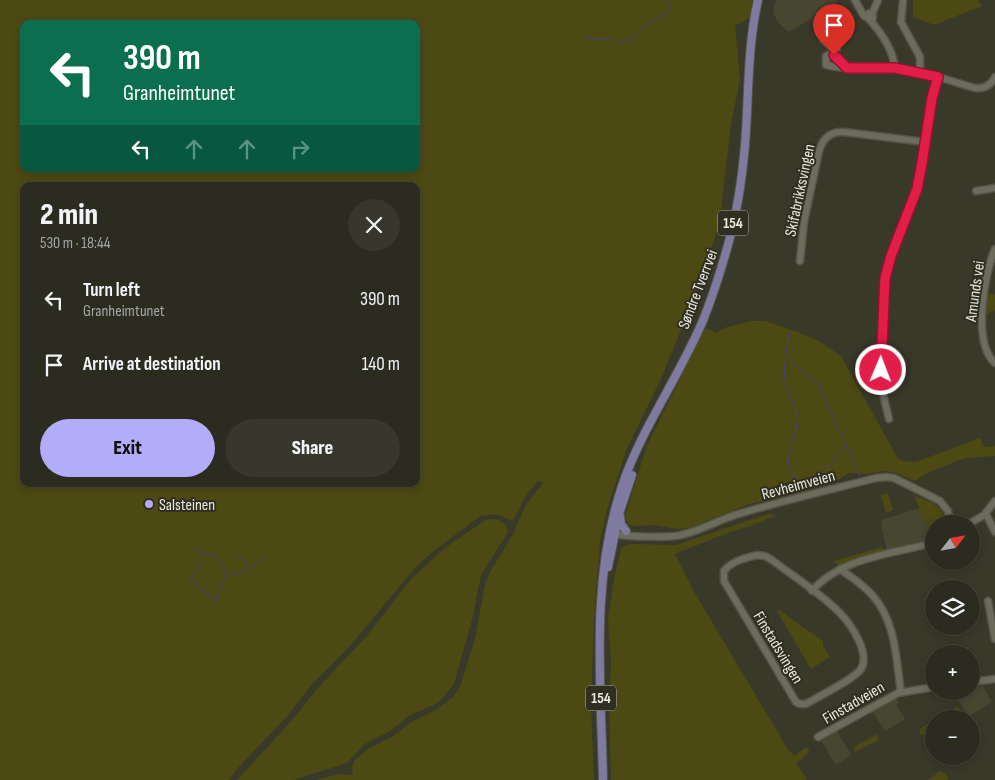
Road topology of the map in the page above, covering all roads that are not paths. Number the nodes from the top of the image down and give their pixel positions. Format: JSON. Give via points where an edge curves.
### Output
{"nodes":[{"id":1,"x":758,"y":0,"type":"edge"},
{"id":2,"x":855,"y":0,"type":"edge"},
{"id":3,"x":878,"y":0,"type":"edge"},
{"id":4,"x":903,"y":0,"type":"edge"},
{"id":5,"x":870,"y":18,"type":"junction"},
{"id":6,"x":823,"y":40,"type":"dead end"},
{"id":7,"x":835,"y":52,"type":"junction"},
{"id":8,"x":847,"y":68,"type":"junction"},
{"id":9,"x":895,"y":68,"type":"junction"},
{"id":10,"x":920,"y":73,"type":"junction"},
{"id":11,"x":938,"y":77,"type":"junction"},
{"id":12,"x":995,"y":77,"type":"edge"},
{"id":13,"x":925,"y":142,"type":"junction"},
{"id":14,"x":995,"y":188,"type":"edge"},
{"id":15,"x":976,"y":191,"type":"dead end"},
{"id":16,"x":995,"y":249,"type":"edge"},
{"id":17,"x":800,"y":260,"type":"dead end"},
{"id":18,"x":995,"y":363,"type":"edge"},
{"id":19,"x":889,"y":419,"type":"dead end"},
{"id":20,"x":648,"y":429,"type":"junction"},
{"id":21,"x":995,"y":501,"type":"edge"},
{"id":22,"x":619,"y":514,"type":"junction"},
{"id":23,"x":986,"y":514,"type":"junction"},
{"id":24,"x":949,"y":515,"type":"edge"},
{"id":25,"x":980,"y":518,"type":"edge"},
{"id":26,"x":613,"y":531,"type":"junction"},
{"id":27,"x":626,"y":531,"type":"junction"},
{"id":28,"x":995,"y":532,"type":"edge"},
{"id":29,"x":636,"y":535,"type":"junction"},
{"id":30,"x":925,"y":545,"type":"edge"},
{"id":31,"x":840,"y":569,"type":"junction"},
{"id":32,"x":812,"y":591,"type":"junction"},
{"id":33,"x":988,"y":601,"type":"dead end"},
{"id":34,"x":995,"y":639,"type":"edge"},
{"id":35,"x":995,"y":679,"type":"edge"},
{"id":36,"x":980,"y":681,"type":"edge"},
{"id":37,"x":925,"y":688,"type":"edge"},
{"id":38,"x":901,"y":692,"type":"junction"},
{"id":39,"x":818,"y":737,"type":"dead end"},
{"id":40,"x":603,"y":780,"type":"edge"}],
"edges":[{"from":1,"to":20,"type":"main road","name":"Søndre Tverrvei","number":"154","via":[[751,45],[742,176],[728,244],[703,319]]},
{"from":2,"to":5,"type":"street","via":[[864,16]]},
{"from":3,"to":5,"type":"street"},
{"from":4,"to":10,"type":"street","via":[[901,22],[920,57]]},
{"from":5,"to":9,"type":"street","via":[[893,56]]},
{"from":6,"to":7,"type":"street"},
{"from":7,"to":8,"type":"street"},
{"from":7,"to":8,"type":"street","via":[[827,55],[826,64]]},
{"from":8,"to":9,"type":"street"},
{"from":9,"to":10,"type":"street"},
{"from":10,"to":11,"type":"street"},
{"from":11,"to":12,"type":"street","via":[[980,88],[989,85]]},
{"from":11,"to":13,"type":"street"},
{"from":13,"to":17,"type":"street","name":"Skifabrikksvingen","via":[[841,132],[825,138],[819,151],[805,217]]},
{"from":13,"to":19,"type":"street","via":[[915,194],[885,278],[881,386]]},
{"from":14,"to":15,"type":"street"},
{"from":16,"to":18,"type":"street","name":"Amunds vei","via":[[982,313],[985,349]]},
{"from":20,"to":22,"type":"main road","name":"Søndre Tverrvei","number":"154"},
{"from":20,"to":26,"type":"main road","name":"Søndre Tverrvei","number":"154","via":[[622,485]]},
{"from":21,"to":23,"type":"street"},
{"from":22,"to":26,"type":"main road","name":"Søndre Tverrvei","number":"154"},
{"from":22,"to":27,"type":"main road"},
{"from":23,"to":25,"type":"street"},
{"from":23,"to":28,"type":"street"},
{"from":24,"to":29,"type":"street","name":"Revheimveien","via":[[940,501],[897,479],[882,477],[735,516],[683,535]]},
{"from":26,"to":27,"type":"street","name":"Revheimveien"},
{"from":26,"to":29,"type":"street","name":"Revheimveien","via":[[625,537]]},
{"from":26,"to":40,"type":"main road","name":"Søndre Tverrvei","number":"154","via":[[606,550],[600,588]]},
{"from":27,"to":29,"type":"street","name":"Revheimveien"},
{"from":30,"to":31,"type":"street"},
{"from":31,"to":32,"type":"street"},
{"from":31,"to":38,"type":"street","name":"Finstadveien","via":[[871,593],[884,614],[893,635]]},
{"from":32,"to":32,"type":"street","name":"Finstadsvingen","via":[[844,619],[861,646],[864,658],[862,668],[854,676],[806,704],[800,704],[725,584],[724,571],[741,560],[765,556]]},
{"from":33,"to":34,"type":"street"},
{"from":35,"to":36,"type":"street"},
{"from":37,"to":38,"type":"street","name":"Finstadveien"},
{"from":38,"to":39,"type":"street","name":"Finstadveien"}]}
